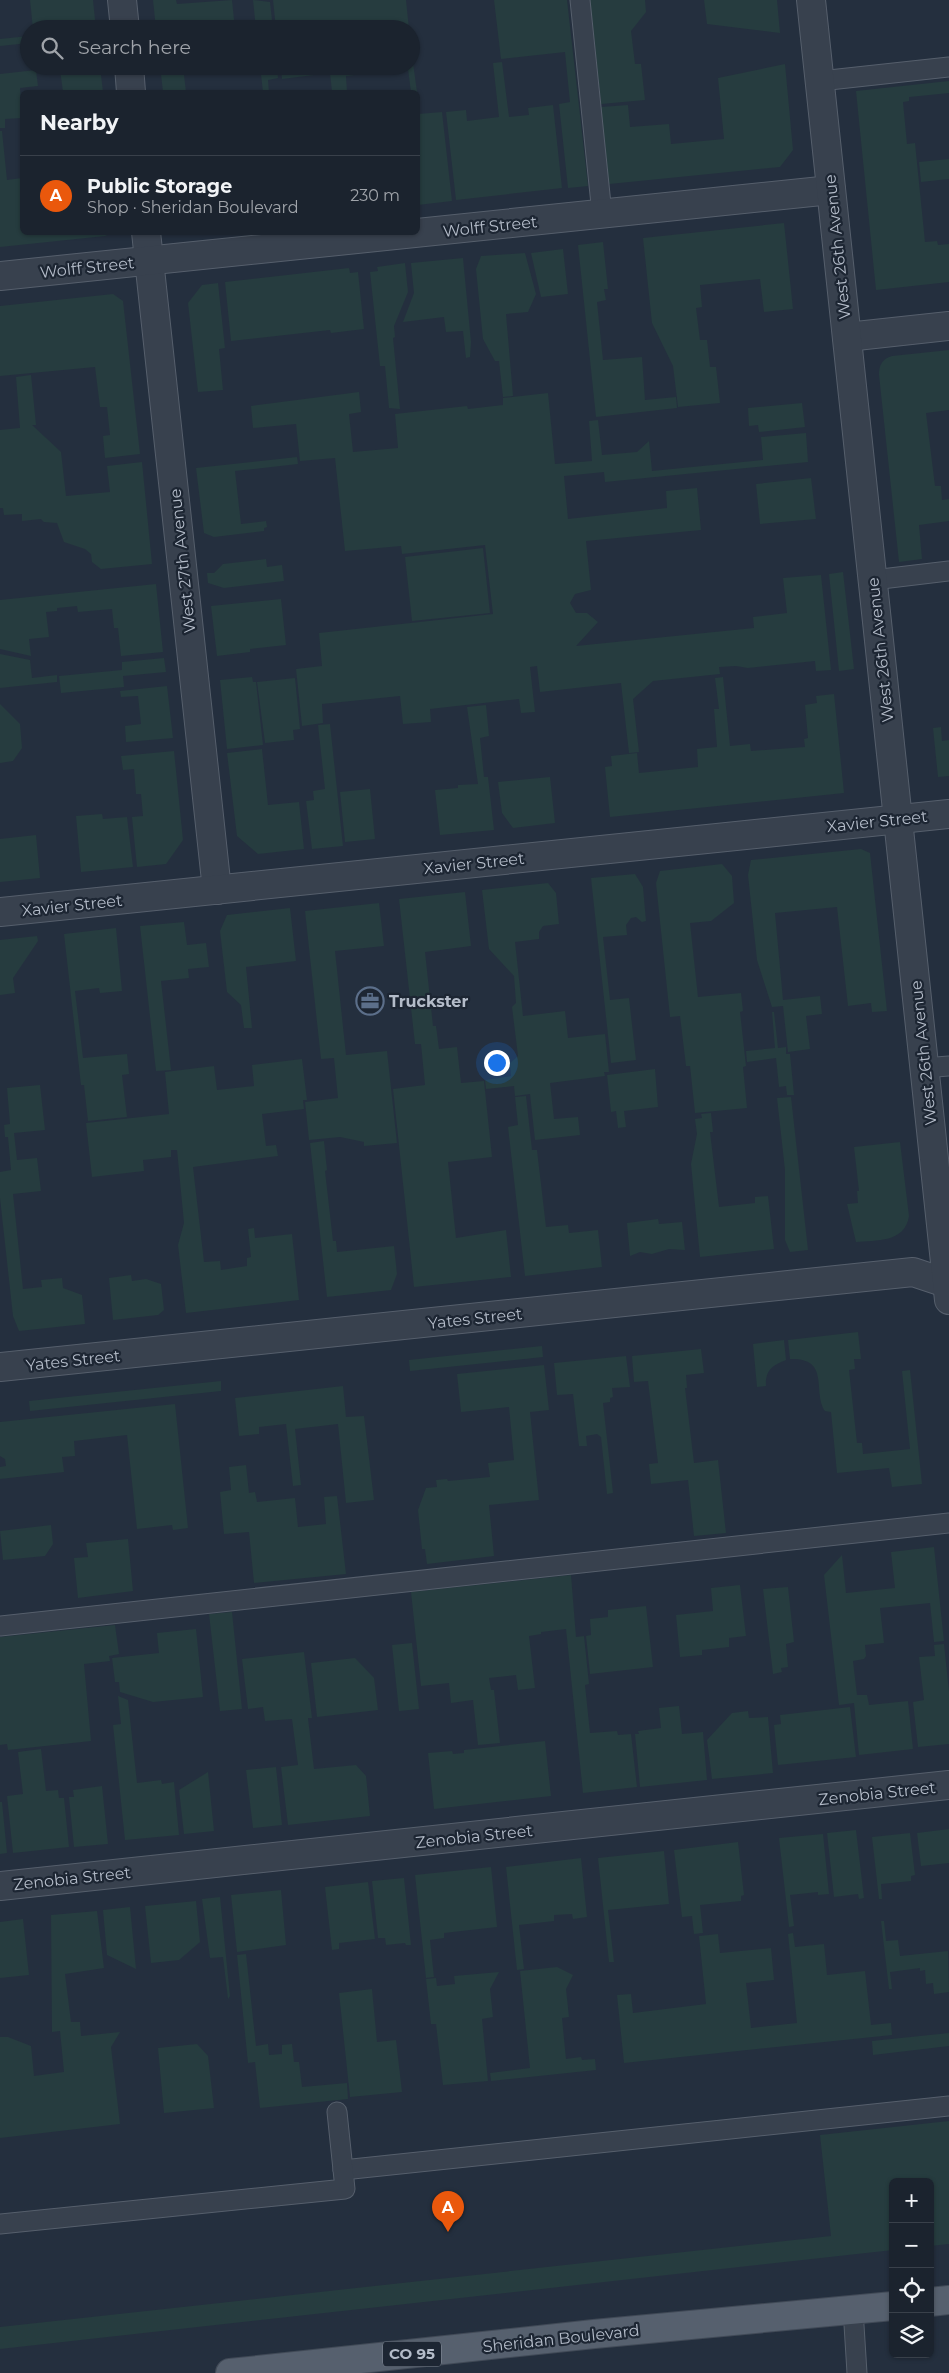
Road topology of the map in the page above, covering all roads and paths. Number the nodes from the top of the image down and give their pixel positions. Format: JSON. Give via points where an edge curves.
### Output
{"nodes":[{"id":1,"x":122,"y":0,"type":"edge"},
{"id":2,"x":580,"y":0,"type":"edge"},
{"id":3,"x":811,"y":0,"type":"edge"},
{"id":4,"x":124,"y":20,"type":"edge"},
{"id":5,"x":949,"y":67,"type":"edge"},
{"id":6,"x":130,"y":75,"type":"edge"},
{"id":7,"x":820,"y":81,"type":"junction"},
{"id":8,"x":131,"y":90,"type":"edge"},
{"id":9,"x":831,"y":190,"type":"junction"},
{"id":10,"x":602,"y":214,"type":"junction"},
{"id":11,"x":420,"y":233,"type":"edge"},
{"id":12,"x":146,"y":235,"type":"edge"},
{"id":13,"x":400,"y":235,"type":"edge"},
{"id":14,"x":150,"y":261,"type":"junction"},
{"id":15,"x":0,"y":276,"type":"edge"},
{"id":16,"x":949,"y":326,"type":"edge"},
{"id":17,"x":847,"y":337,"type":"junction"},
{"id":18,"x":949,"y":572,"type":"edge"},
{"id":19,"x":873,"y":580,"type":"junction"},
{"id":20,"x":949,"y":814,"type":"edge"},
{"id":21,"x":898,"y":819,"type":"junction"},
{"id":22,"x":217,"y":890,"type":"junction"},
{"id":23,"x":0,"y":912,"type":"edge"},
{"id":24,"x":936,"y":1067,"type":"edge"},
{"id":25,"x":948,"y":1289,"type":"edge"},
{"id":26,"x":0,"y":1367,"type":"edge"},
{"id":27,"x":949,"y":1523,"type":"edge"},
{"id":28,"x":0,"y":1626,"type":"edge"},
{"id":29,"x":949,"y":1786,"type":"edge"},
{"id":30,"x":0,"y":1886,"type":"edge"},
{"id":31,"x":949,"y":2106,"type":"edge"},
{"id":32,"x":337,"y":2112,"type":"dead end"},
{"id":33,"x":343,"y":2170,"type":"junction"},
{"id":34,"x":0,"y":2224,"type":"edge"},
{"id":35,"x":949,"y":2300,"type":"edge"},
{"id":36,"x":934,"y":2302,"type":"edge"},
{"id":37,"x":889,"y":2306,"type":"edge"},
{"id":38,"x":853,"y":2310,"type":"junction"},
{"id":39,"x":230,"y":2373,"type":"edge"},
{"id":40,"x":857,"y":2373,"type":"edge"}],
"edges":[{"from":1,"to":4,"type":"street"},
{"from":2,"to":10,"type":"lane"},
{"from":3,"to":7,"type":"street","name":"West 26th Avenue"},
{"from":5,"to":7,"type":"lane"},
{"from":6,"to":8,"type":"street"},
{"from":7,"to":9,"type":"street","name":"West 26th Avenue"},
{"from":9,"to":10,"type":"street","name":"Wolff Street"},
{"from":9,"to":17,"type":"street","name":"West 26th Avenue"},
{"from":10,"to":11,"type":"street","name":"Wolff Street"},
{"from":12,"to":14,"type":"street","name":"West 27th Avenue"},
{"from":13,"to":14,"type":"street","name":"Wolff Street"},
{"from":14,"to":15,"type":"street","name":"Wolff Street"},
{"from":14,"to":22,"type":"street","name":"West 27th Avenue"},
{"from":16,"to":17,"type":"street"},
{"from":17,"to":19,"type":"street","name":"West 26th Avenue"},
{"from":18,"to":19,"type":"lane"},
{"from":19,"to":21,"type":"street","name":"West 26th Avenue"},
{"from":20,"to":21,"type":"street","name":"Xavier Street"},
{"from":21,"to":22,"type":"street","name":"Xavier Street"},
{"from":21,"to":24,"type":"street","name":"West 26th Avenue"},
{"from":22,"to":23,"type":"street","name":"Xavier Street"},
{"from":24,"to":25,"type":"street","name":"West 26th Avenue"},
{"from":25,"to":26,"type":"street","name":"Yates Street","via":[[913,1272]]},
{"from":27,"to":28,"type":"lane"},
{"from":29,"to":30,"type":"street","name":"Zenobia Street"},
{"from":31,"to":33,"type":"lane"},
{"from":32,"to":33,"type":"lane"},
{"from":33,"to":34,"type":"lane","via":[[345,2189]]},
{"from":35,"to":36,"type":"main road"},
{"from":37,"to":38,"type":"main road","name":"Sheridan Boulevard","number":"CO 95"},
{"from":38,"to":39,"type":"main road","name":"Sheridan Boulevard","number":"CO 95"},
{"from":38,"to":40,"type":"lane"}]}
